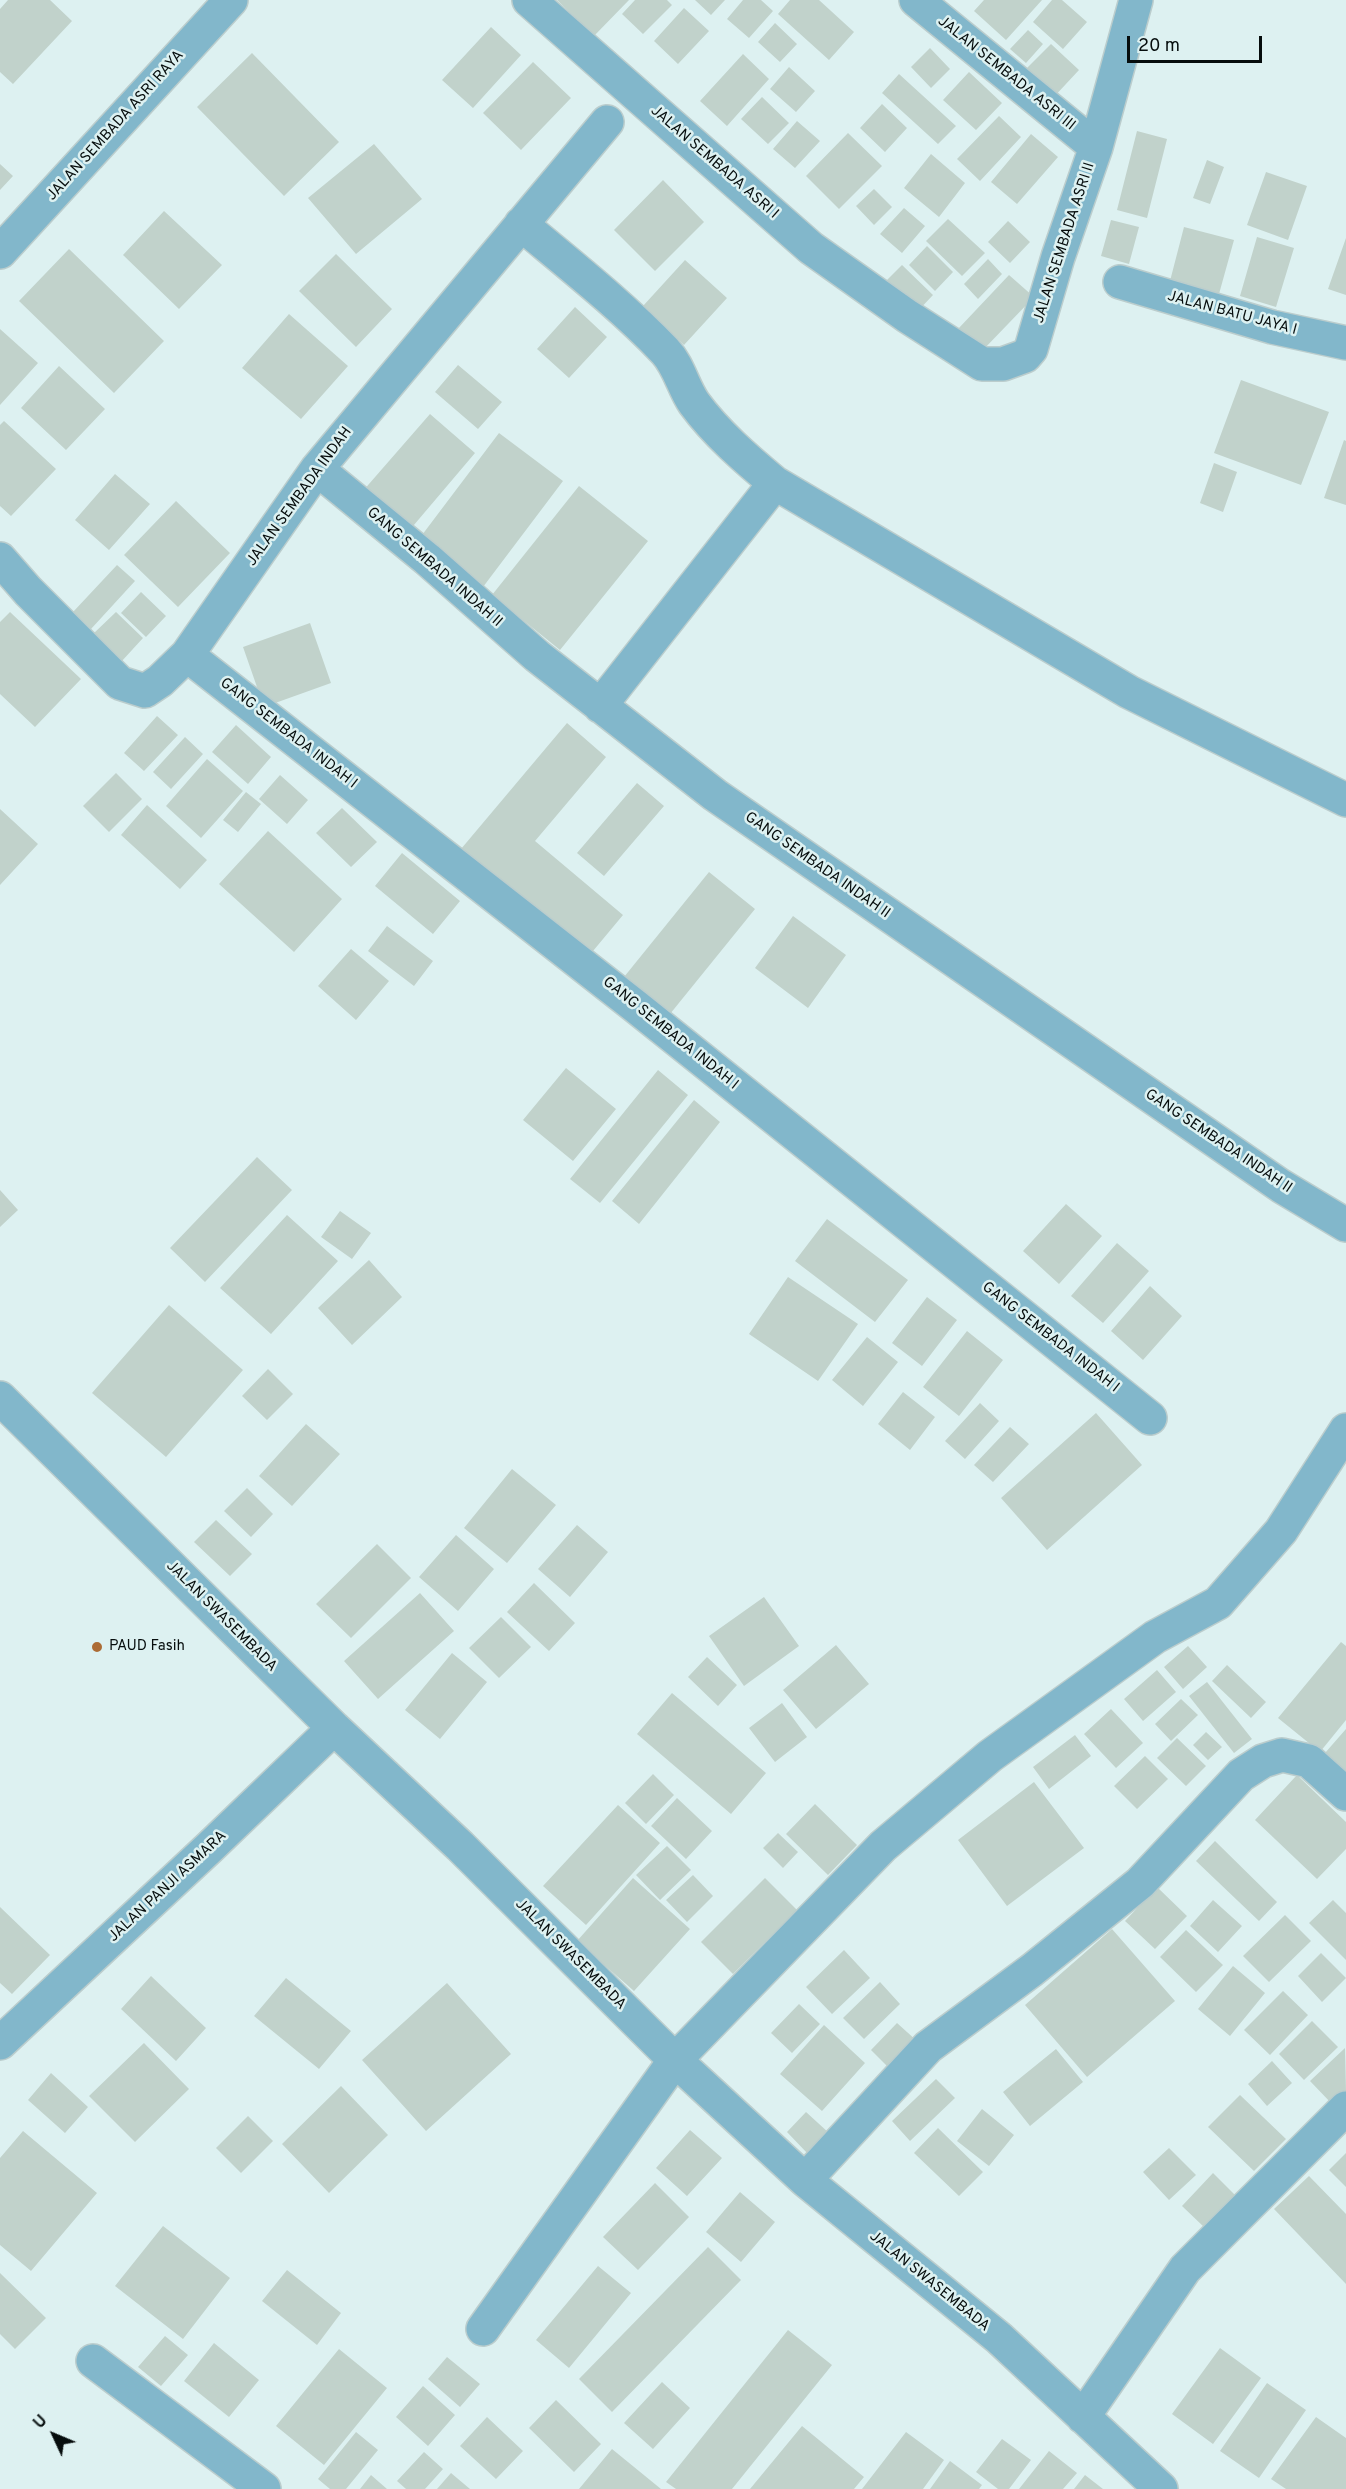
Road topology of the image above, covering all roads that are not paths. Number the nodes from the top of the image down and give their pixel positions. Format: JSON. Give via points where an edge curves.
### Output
{"nodes":[{"id":1,"x":231,"y":0,"type":"edge"},
{"id":2,"x":529,"y":0,"type":"edge"},
{"id":3,"x":916,"y":0,"type":"edge"},
{"id":4,"x":1136,"y":0,"type":"edge"},
{"id":5,"x":607,"y":122,"type":"dead end"},
{"id":6,"x":1096,"y":147,"type":"junction"},
{"id":7,"x":521,"y":224,"type":"junction"},
{"id":8,"x":0,"y":252,"type":"edge"},
{"id":9,"x":1120,"y":282,"type":"dead end"},
{"id":10,"x":907,"y":316,"type":"joint"},
{"id":11,"x":1346,"y":343,"type":"edge"},
{"id":12,"x":317,"y":469,"type":"junction"},
{"id":13,"x":775,"y":483,"type":"junction"},
{"id":14,"x":0,"y":559,"type":"edge"},
{"id":15,"x":187,"y":655,"type":"junction"},
{"id":16,"x":600,"y":706,"type":"junction"},
{"id":17,"x":1346,"y":800,"type":"edge"},
{"id":18,"x":1346,"y":1225,"type":"edge"},
{"id":19,"x":0,"y":1398,"type":"edge"},
{"id":20,"x":1150,"y":1418,"type":"dead end"},
{"id":21,"x":1346,"y":1430,"type":"edge"},
{"id":22,"x":334,"y":1728,"type":"junction"},
{"id":23,"x":1346,"y":1794,"type":"edge"},
{"id":24,"x":0,"y":2043,"type":"edge"},
{"id":25,"x":675,"y":2060,"type":"junction"},
{"id":26,"x":1346,"y":2108,"type":"edge"},
{"id":27,"x":805,"y":2180,"type":"junction"},
{"id":28,"x":483,"y":2329,"type":"dead end"},
{"id":29,"x":93,"y":2361,"type":"dead end"},
{"id":30,"x":1083,"y":2417,"type":"junction"},
{"id":31,"x":264,"y":2489,"type":"edge"},
{"id":32,"x":1161,"y":2489,"type":"edge"}],
"edges":[{"from":1,"to":8,"type":"street","name":"JALAN SEMBADA ASRI RAYA"},
{"from":2,"to":10,"type":"street","name":"JALAN SEMBADA ASRI I","via":[[811,248]]},
{"from":3,"to":6,"type":"street","name":"JALAN SEMBADA ASRI III"},
{"from":4,"to":6,"type":"street","name":"JALAN SEMBADA ASRI II"},
{"from":5,"to":7,"type":"street","name":"JALAN SEMBADA INDAH"},
{"from":6,"to":10,"type":"street","name":"JALAN SEMBADA ASRI II","via":[[1031,349],[1025,356],[1003,364],[982,364]]},
{"from":7,"to":12,"type":"street","name":"JALAN SEMBADA INDAH"},
{"from":7,"to":13,"type":"street","via":[[667,354],[707,419]]},
{"from":9,"to":11,"type":"street","name":"JALAN BATU JAYA I","via":[[1272,327]]},
{"from":12,"to":15,"type":"street","name":"JALAN SEMBADA INDAH"},
{"from":12,"to":16,"type":"street","name":"GANG SEMBADA INDAH II"},
{"from":13,"to":16,"type":"street"},
{"from":13,"to":17,"type":"street","via":[[1129,692]]},
{"from":14,"to":15,"type":"street","name":"JALAN SEMBADA INDAH","via":[[120,683],[145,691]]},
{"from":15,"to":20,"type":"street","name":"GANG SEMBADA INDAH I","via":[[635,1006]]},
{"from":16,"to":18,"type":"street","name":"GANG SEMBADA INDAH II","via":[[715,795],[1281,1186]]},
{"from":19,"to":22,"type":"street","name":"JALAN SWASEMBADA"},
{"from":21,"to":25,"type":"street","via":[[1281,1531],[1218,1603],[1155,1637],[990,1756],[918,1816],[883,1846]]},
{"from":22,"to":24,"type":"street","name":"JALAN PANJI ASMARA"},
{"from":22,"to":25,"type":"street","name":"JALAN SWASEMBADA","via":[[460,1846]]},
{"from":23,"to":27,"type":"street","via":[[1309,1761],[1282,1755],[1241,1775],[1140,1883],[928,2047]]},
{"from":25,"to":27,"type":"street","name":"JALAN SWASEMBADA"},
{"from":25,"to":28,"type":"street"},
{"from":26,"to":30,"type":"street","via":[[1185,2269]]},
{"from":27,"to":30,"type":"street","name":"JALAN SWASEMBADA","via":[[999,2338]]},
{"from":29,"to":31,"type":"street"},
{"from":30,"to":32,"type":"street","name":"JALAN SWASEMBADA"}]}
